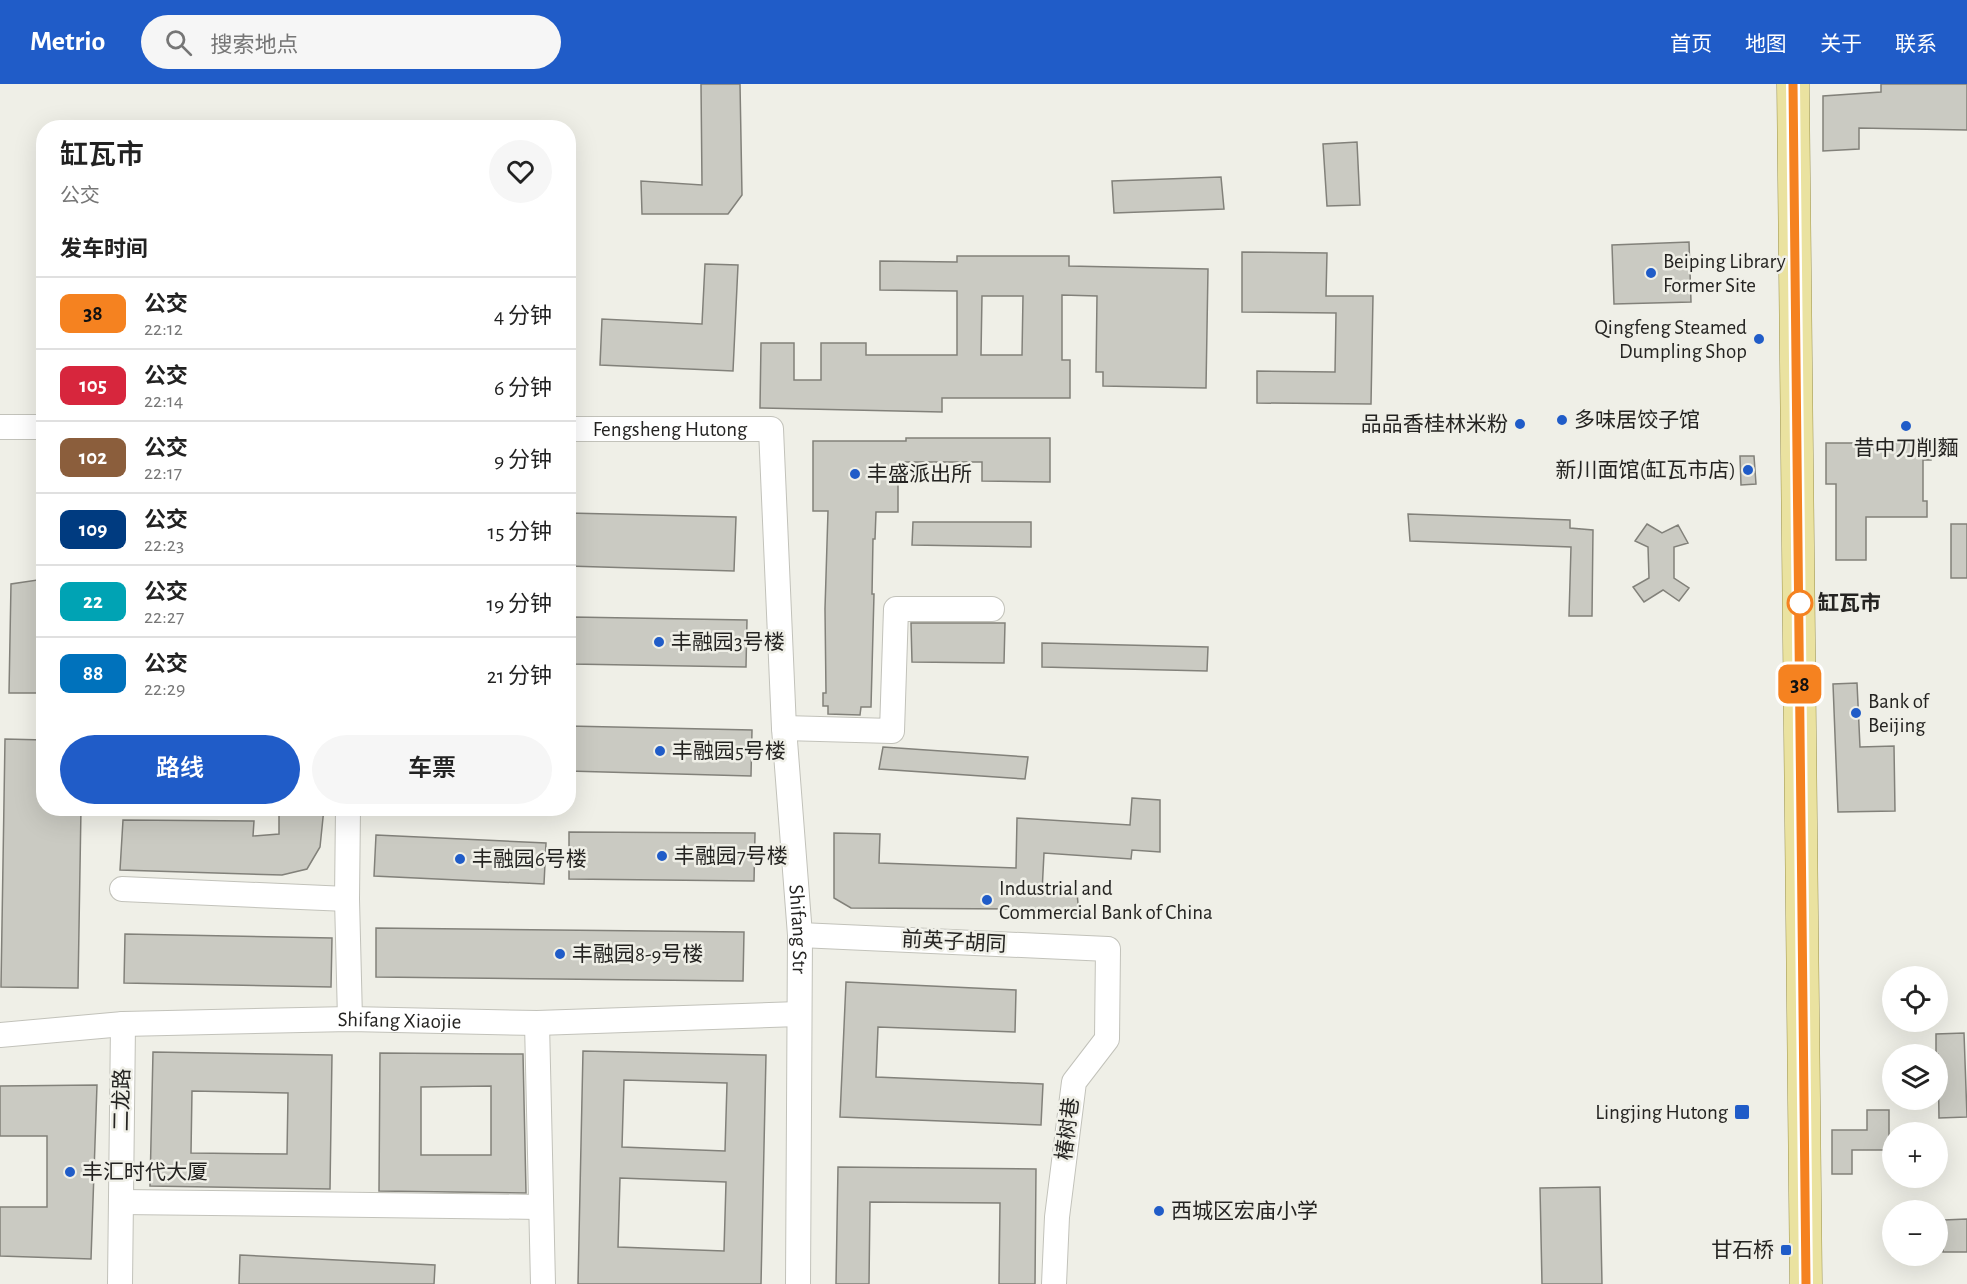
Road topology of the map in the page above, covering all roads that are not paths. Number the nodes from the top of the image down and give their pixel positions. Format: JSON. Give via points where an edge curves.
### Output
{"nodes":[{"id":1,"x":1793,"y":84,"type":"edge"},
{"id":2,"x":0,"y":427,"type":"edge"},
{"id":3,"x":36,"y":427,"type":"edge"},
{"id":4,"x":576,"y":429,"type":"edge"},
{"id":5,"x":771,"y":429,"type":"joint"},
{"id":6,"x":992,"y":609,"type":"dead end"},
{"id":7,"x":784,"y":728,"type":"junction"},
{"id":8,"x":348,"y":816,"type":"edge"},
{"id":9,"x":122,"y":890,"type":"dead end"},
{"id":10,"x":347,"y":899,"type":"junction"},
{"id":11,"x":800,"y":935,"type":"junction"},
{"id":12,"x":1108,"y":949,"type":"joint"},
{"id":13,"x":799,"y":1014,"type":"junction"},
{"id":14,"x":350,"y":1019,"type":"junction"},
{"id":15,"x":537,"y":1023,"type":"junction"},
{"id":16,"x":123,"y":1024,"type":"junction"},
{"id":17,"x":0,"y":1035,"type":"edge"},
{"id":18,"x":121,"y":1202,"type":"junction"},
{"id":19,"x":540,"y":1207,"type":"junction"},
{"id":20,"x":120,"y":1284,"type":"edge"},
{"id":21,"x":543,"y":1284,"type":"edge"},
{"id":22,"x":798,"y":1284,"type":"edge"},
{"id":23,"x":1054,"y":1284,"type":"edge"},
{"id":24,"x":1806,"y":1284,"type":"edge"}],
"edges":[{"from":1,"to":24,"type":"main road"},
{"from":2,"to":3,"type":"street"},
{"from":4,"to":5,"type":"street","name":"Fengsheng Hutong"},
{"from":5,"to":7,"type":"street","name":"Shifang Str"},
{"from":6,"to":7,"type":"street","via":[[896,609],[892,731]]},
{"from":7,"to":11,"type":"street","name":"Shifang Str"},
{"from":8,"to":10,"type":"street"},
{"from":9,"to":10,"type":"street"},
{"from":10,"to":14,"type":"street"},
{"from":11,"to":12,"type":"street","name":"前英子胡同"},
{"from":11,"to":13,"type":"street","name":"Shifang Str"},
{"from":12,"to":23,"type":"street","name":"椿树巷","via":[[1107,1039],[1074,1082],[1057,1216]]},
{"from":13,"to":15,"type":"street","name":"Shifang Xiaojie"},
{"from":13,"to":22,"type":"street","name":"Shifang Str"},
{"from":14,"to":15,"type":"street","name":"Shifang Xiaojie"},
{"from":14,"to":16,"type":"street","name":"Shifang Xiaojie"},
{"from":15,"to":19,"type":"street"},
{"from":16,"to":17,"type":"street","name":"Shifang Xiaojie"},
{"from":16,"to":18,"type":"street","name":"二龙路"},
{"from":18,"to":19,"type":"street"},
{"from":18,"to":20,"type":"street","name":"二龙路"},
{"from":19,"to":21,"type":"street"}]}
